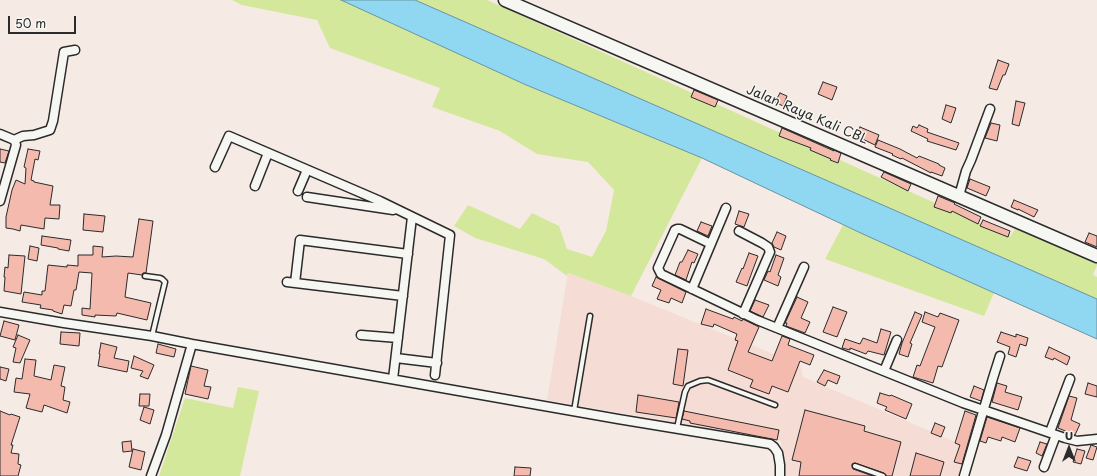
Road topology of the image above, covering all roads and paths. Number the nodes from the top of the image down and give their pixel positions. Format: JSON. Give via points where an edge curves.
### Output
{"nodes":[{"id":1,"x":505,"y":0,"type":"edge"},
{"id":2,"x":75,"y":50,"type":"dead end"},
{"id":3,"x":990,"y":108,"type":"dead end"},
{"id":4,"x":0,"y":134,"type":"edge"},
{"id":5,"x":14,"y":140,"type":"junction"},
{"id":6,"x":268,"y":153,"type":"junction"},
{"id":7,"x":215,"y":167,"type":"dead end"},
{"id":8,"x":307,"y":170,"type":"junction"},
{"id":9,"x":255,"y":186,"type":"dead end"},
{"id":10,"x":298,"y":191,"type":"dead end"},
{"id":11,"x":959,"y":196,"type":"junction"},
{"id":12,"x":307,"y":197,"type":"dead end"},
{"id":13,"x":0,"y":201,"type":"edge"},
{"id":14,"x":726,"y":208,"type":"dead end"},
{"id":15,"x":401,"y":211,"type":"junction"},
{"id":16,"x":412,"y":217,"type":"junction"},
{"id":17,"x":739,"y":231,"type":"dead end"},
{"id":18,"x":711,"y":244,"type":"junction"},
{"id":19,"x":408,"y":254,"type":"junction"},
{"id":20,"x":1097,"y":256,"type":"edge"},
{"id":21,"x":804,"y":267,"type":"dead end"},
{"id":22,"x":145,"y":276,"type":"dead end"},
{"id":23,"x":692,"y":289,"type":"junction"},
{"id":24,"x":403,"y":296,"type":"junction"},
{"id":25,"x":0,"y":312,"type":"edge"},
{"id":26,"x":743,"y":314,"type":"junction"},
{"id":27,"x":590,"y":316,"type":"dead end"},
{"id":28,"x":777,"y":328,"type":"junction"},
{"id":29,"x":360,"y":334,"type":"dead end"},
{"id":30,"x":152,"y":336,"type":"junction"},
{"id":31,"x":398,"y":338,"type":"junction"},
{"id":32,"x":897,"y":340,"type":"dead end"},
{"id":33,"x":192,"y":344,"type":"junction"},
{"id":34,"x":1000,"y":356,"type":"dead end"},
{"id":35,"x":396,"y":358,"type":"junction"},
{"id":36,"x":436,"y":363,"type":"junction"},
{"id":37,"x":884,"y":371,"type":"junction"},
{"id":38,"x":435,"y":375,"type":"dead end"},
{"id":39,"x":393,"y":379,"type":"junction"},
{"id":40,"x":1070,"y":379,"type":"dead end"},
{"id":41,"x":775,"y":405,"type":"dead end"},
{"id":42,"x":984,"y":410,"type":"junction"},
{"id":43,"x":574,"y":411,"type":"junction"},
{"id":44,"x":677,"y":428,"type":"junction"},
{"id":45,"x":1053,"y":434,"type":"junction"},
{"id":46,"x":1097,"y":439,"type":"edge"},
{"id":47,"x":856,"y":466,"type":"dead end"},
{"id":48,"x":1044,"y":467,"type":"dead end"},
{"id":49,"x":151,"y":476,"type":"edge"},
{"id":50,"x":780,"y":476,"type":"edge"},
{"id":51,"x":883,"y":476,"type":"edge"},
{"id":52,"x":964,"y":476,"type":"edge"}],
"edges":[{"from":1,"to":11,"type":"main road","name":"Jalan Raya Kali CBL"},
{"from":2,"to":5,"type":"street","via":[[63,54],[50,130]]},
{"from":3,"to":11,"type":"street"},
{"from":4,"to":5,"type":"street"},
{"from":5,"to":13,"type":"street","via":[[16,145]]},
{"from":6,"to":7,"type":"street","via":[[228,136]]},
{"from":6,"to":8,"type":"street"},
{"from":6,"to":9,"type":"street"},
{"from":8,"to":10,"type":"street"},
{"from":8,"to":15,"type":"street"},
{"from":11,"to":20,"type":"main road","name":"Jalan Raya Kali CBL"},
{"from":12,"to":15,"type":"street"},
{"from":14,"to":18,"type":"street"},
{"from":15,"to":16,"type":"street"},
{"from":16,"to":19,"type":"street"},
{"from":16,"to":36,"type":"street","via":[[450,235]]},
{"from":17,"to":26,"type":"street","via":[[768,247],[770,252]]},
{"from":18,"to":23,"type":"street"},
{"from":18,"to":23,"type":"street","via":[[677,229],[658,268],[661,274]]},
{"from":19,"to":24,"type":"street"},
{"from":19,"to":24,"type":"street","via":[[300,240],[291,283]]},
{"from":21,"to":28,"type":"street"},
{"from":22,"to":30,"type":"lane","via":[[160,278],[165,282]]},
{"from":23,"to":26,"type":"street"},
{"from":24,"to":31,"type":"street"},
{"from":25,"to":30,"type":"street"},
{"from":26,"to":28,"type":"street"},
{"from":27,"to":43,"type":"lane"},
{"from":28,"to":37,"type":"street"},
{"from":29,"to":31,"type":"street"},
{"from":30,"to":33,"type":"street"},
{"from":31,"to":35,"type":"street"},
{"from":32,"to":37,"type":"street"},
{"from":33,"to":39,"type":"street"},
{"from":33,"to":49,"type":"street","via":[[166,435]]},
{"from":34,"to":42,"type":"street"},
{"from":35,"to":36,"type":"street"},
{"from":35,"to":39,"type":"street"},
{"from":36,"to":38,"type":"street"},
{"from":37,"to":42,"type":"street"},
{"from":39,"to":43,"type":"street"},
{"from":40,"to":45,"type":"street"},
{"from":41,"to":44,"type":"lane","via":[[708,380],[688,386]]},
{"from":42,"to":45,"type":"street"},
{"from":42,"to":52,"type":"street"},
{"from":43,"to":44,"type":"street"},
{"from":44,"to":50,"type":"street","via":[[770,444],[778,453]]},
{"from":45,"to":46,"type":"street","via":[[1077,441]]},
{"from":45,"to":48,"type":"street"},
{"from":47,"to":51,"type":"lane"}]}
